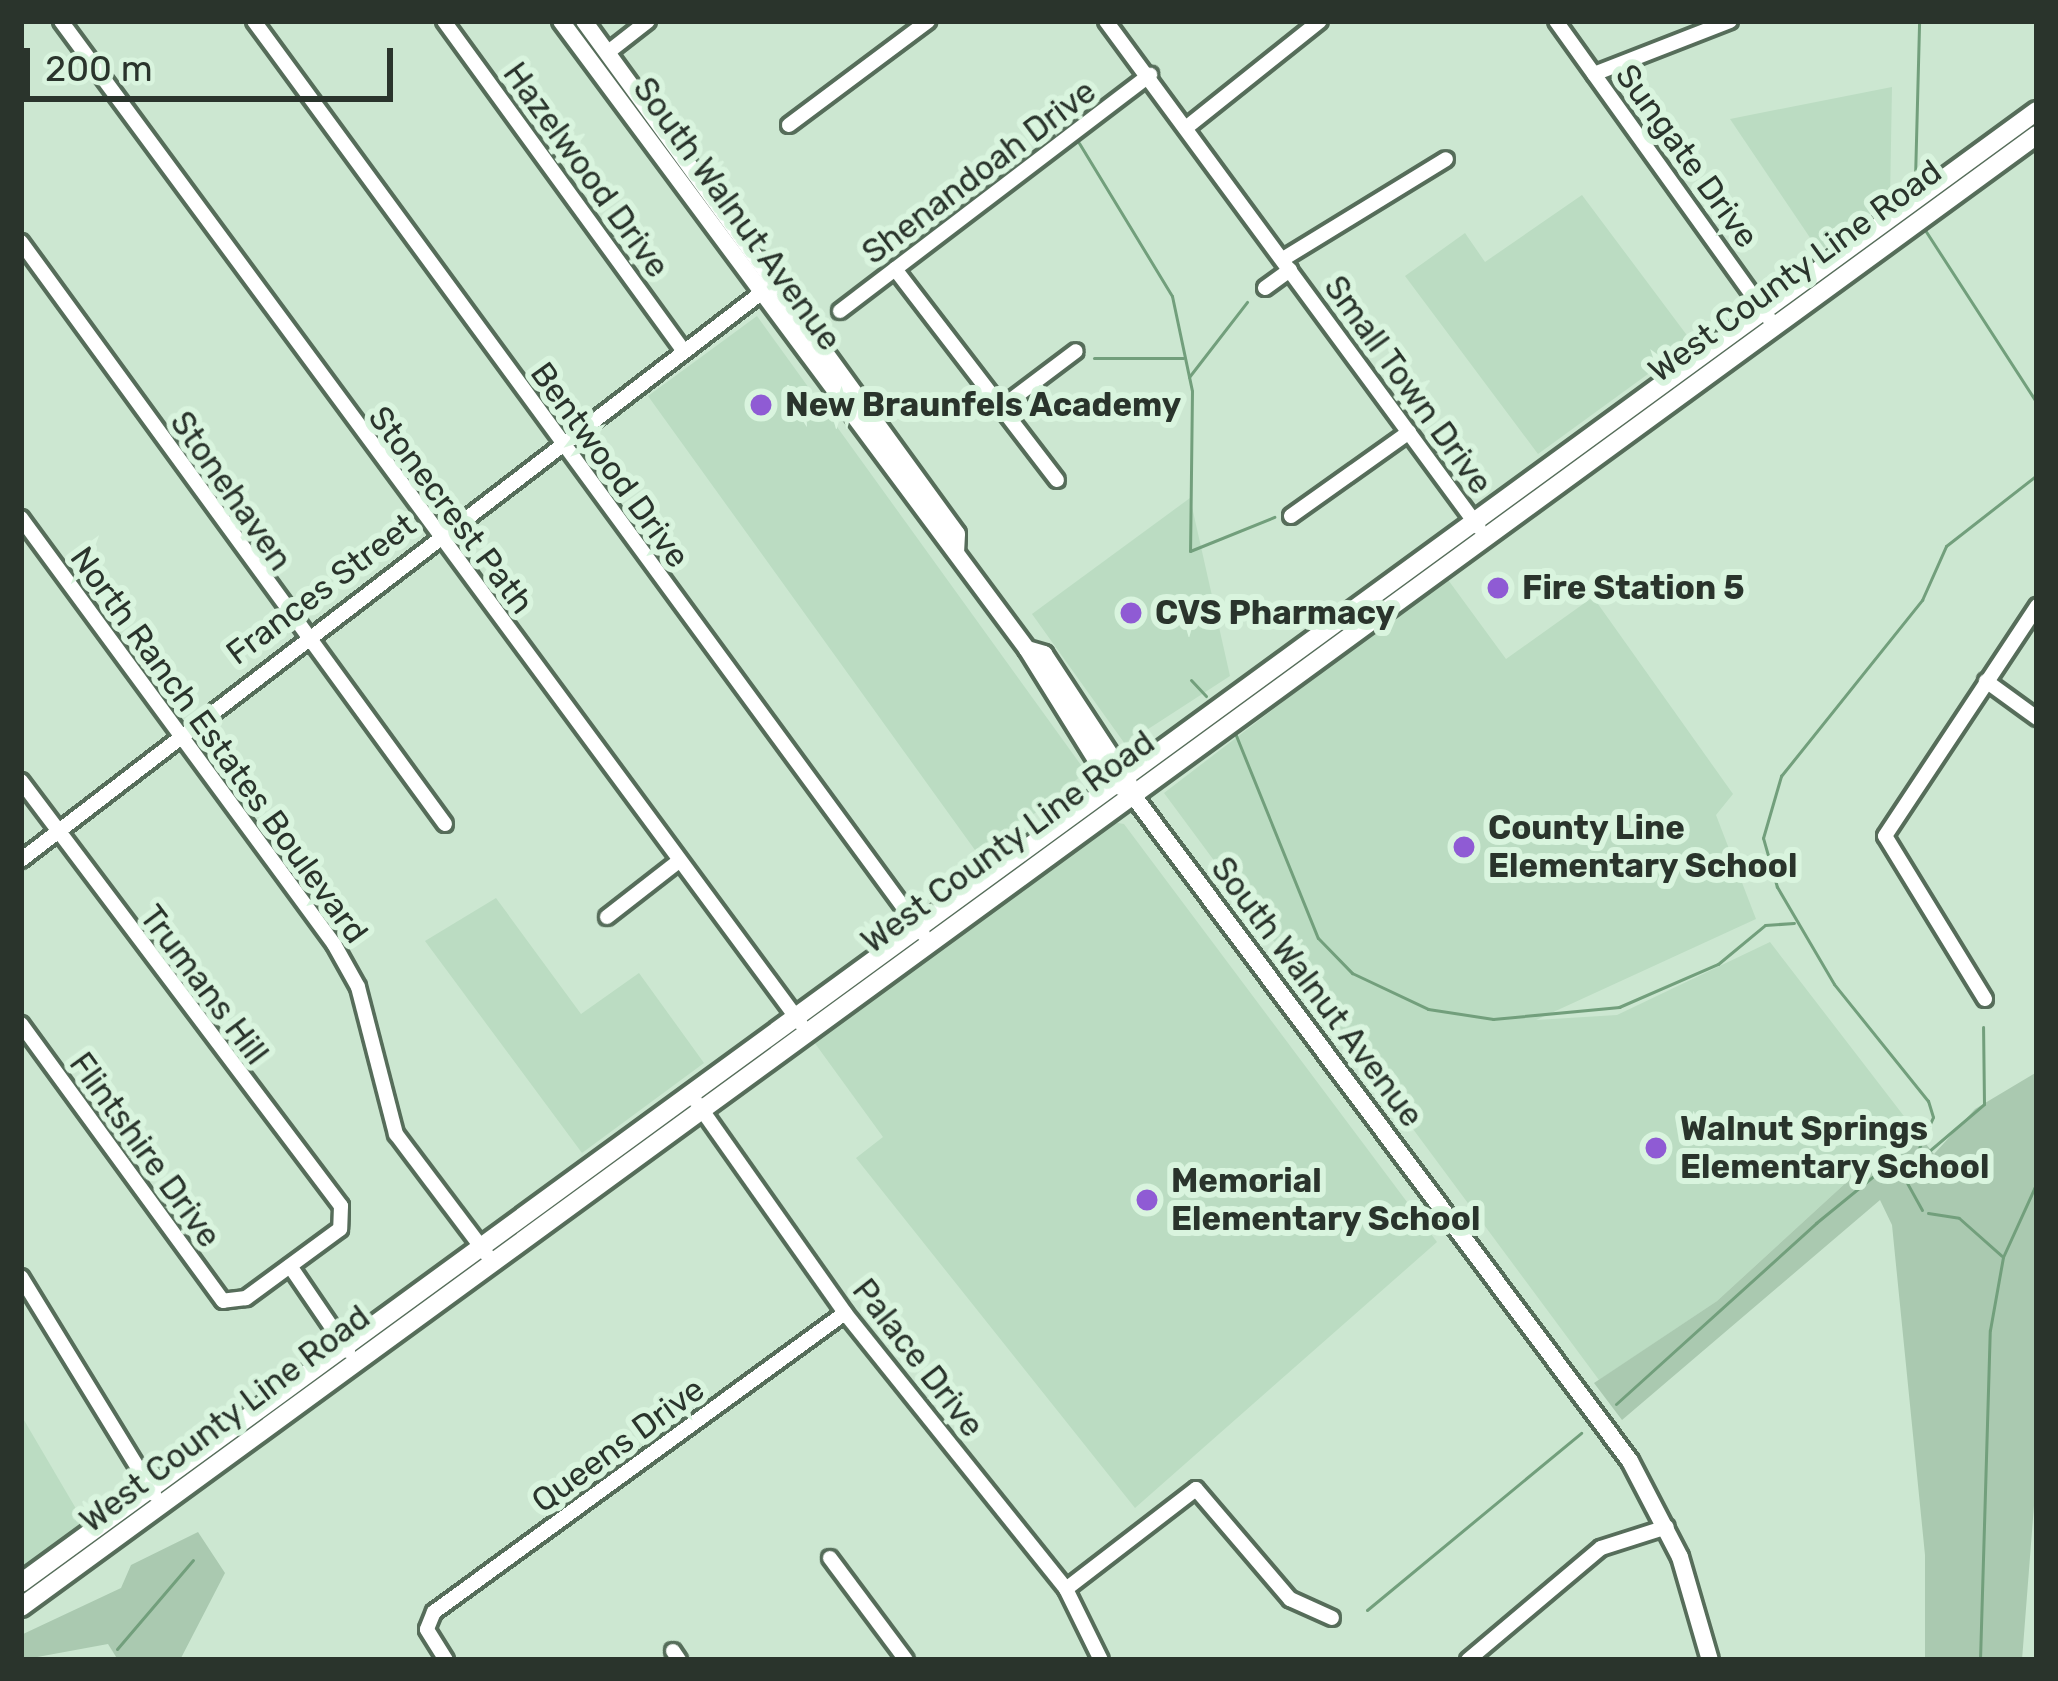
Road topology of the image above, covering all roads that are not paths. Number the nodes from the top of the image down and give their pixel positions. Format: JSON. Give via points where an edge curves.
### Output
{"nodes":[{"id":1,"x":61,"y":21,"type":"edge"},
{"id":2,"x":254,"y":21,"type":"edge"},
{"id":3,"x":444,"y":21,"type":"edge"},
{"id":4,"x":560,"y":21,"type":"edge"},
{"id":5,"x":584,"y":21,"type":"edge"},
{"id":6,"x":648,"y":21,"type":"edge"},
{"id":7,"x":928,"y":21,"type":"edge"},
{"id":8,"x":1106,"y":21,"type":"edge"},
{"id":9,"x":1320,"y":21,"type":"edge"},
{"id":10,"x":1556,"y":21,"type":"edge"},
{"id":11,"x":1730,"y":21,"type":"edge"},
{"id":12,"x":608,"y":53,"type":"junction"},
{"id":13,"x":1594,"y":74,"type":"junction"},
{"id":14,"x":1150,"y":75,"type":"junction"},
{"id":15,"x":2037,"y":111,"type":"edge"},
{"id":16,"x":789,"y":125,"type":"dead end"},
{"id":17,"x":1187,"y":127,"type":"junction"},
{"id":18,"x":2037,"y":135,"type":"edge"},
{"id":19,"x":1446,"y":159,"type":"dead end"},
{"id":20,"x":1888,"y":230,"type":"junction"},
{"id":21,"x":21,"y":242,"type":"edge"},
{"id":22,"x":1287,"y":265,"type":"junction"},
{"id":23,"x":895,"y":269,"type":"junction"},
{"id":24,"x":775,"y":284,"type":"junction"},
{"id":25,"x":1265,"y":288,"type":"dead end"},
{"id":26,"x":758,"y":294,"type":"junction"},
{"id":27,"x":840,"y":311,"type":"dead end"},
{"id":28,"x":1768,"y":316,"type":"junction"},
{"id":29,"x":683,"y":350,"type":"junction"},
{"id":30,"x":1076,"y":351,"type":"dead end"},
{"id":31,"x":999,"y":409,"type":"junction"},
{"id":32,"x":1408,"y":432,"type":"junction"},
{"id":33,"x":561,"y":445,"type":"junction"},
{"id":34,"x":1057,"y":480,"type":"dead end"},
{"id":35,"x":1291,"y":516,"type":"dead end"},
{"id":36,"x":21,"y":518,"type":"edge"},
{"id":37,"x":1477,"y":525,"type":"junction"},
{"id":38,"x":434,"y":538,"type":"junction"},
{"id":39,"x":956,"y":552,"type":"junction"},
{"id":40,"x":2037,"y":606,"type":"edge"},
{"id":41,"x":302,"y":639,"type":"junction"},
{"id":42,"x":1986,"y":681,"type":"junction"},
{"id":43,"x":2037,"y":718,"type":"edge"},
{"id":44,"x":175,"y":735,"type":"junction"},
{"id":45,"x":21,"y":781,"type":"edge"},
{"id":46,"x":1123,"y":782,"type":"junction"},
{"id":47,"x":446,"y":824,"type":"dead end"},
{"id":48,"x":56,"y":833,"type":"junction"},
{"id":49,"x":21,"y":860,"type":"edge"},
{"id":50,"x":679,"y":861,"type":"junction"},
{"id":51,"x":607,"y":917,"type":"dead end"},
{"id":52,"x":921,"y":930,"type":"junction"},
{"id":53,"x":1985,"y":999,"type":"dead end"},
{"id":54,"x":798,"y":1020,"type":"junction"},
{"id":55,"x":21,"y":1024,"type":"edge"},
{"id":56,"x":693,"y":1097,"type":"junction"},
{"id":57,"x":484,"y":1252,"type":"junction"},
{"id":58,"x":290,"y":1266,"type":"junction"},
{"id":59,"x":21,"y":1276,"type":"edge"},
{"id":60,"x":845,"y":1313,"type":"junction"},
{"id":61,"x":349,"y":1352,"type":"junction"},
{"id":62,"x":155,"y":1496,"type":"junction"},
{"id":63,"x":1667,"y":1527,"type":"junction"},
{"id":64,"x":830,"y":1558,"type":"dead end"},
{"id":65,"x":21,"y":1583,"type":"edge"},
{"id":66,"x":1066,"y":1589,"type":"junction"},
{"id":67,"x":21,"y":1607,"type":"edge"},
{"id":68,"x":1332,"y":1618,"type":"dead end"},
{"id":69,"x":446,"y":1660,"type":"edge"},
{"id":70,"x":906,"y":1660,"type":"edge"},
{"id":71,"x":1101,"y":1660,"type":"edge"},
{"id":72,"x":1468,"y":1660,"type":"edge"},
{"id":73,"x":1710,"y":1660,"type":"edge"}],
"edges":[{"from":1,"to":38,"type":"street","name":"Stonecrest Path"},
{"from":2,"to":33,"type":"street","name":"Bentwood Drive"},
{"from":3,"to":29,"type":"street","name":"Hazelwood Drive"},
{"from":4,"to":26,"type":"street","name":"South Walnut Avenue"},
{"from":5,"to":12,"type":"street","name":"South Walnut Avenue"},
{"from":6,"to":12,"type":"street"},
{"from":7,"to":16,"type":"street"},
{"from":8,"to":14,"type":"street","name":"Small Town Drive"},
{"from":9,"to":17,"type":"street"},
{"from":10,"to":13,"type":"street","name":"Sungate Drive"},
{"from":11,"to":13,"type":"street"},
{"from":12,"to":24,"type":"street","name":"South Walnut Avenue"},
{"from":13,"to":28,"type":"street","name":"Sungate Drive"},
{"from":14,"to":17,"type":"street","name":"Small Town Drive"},
{"from":14,"to":23,"type":"street","name":"Shenandoah Drive"},
{"from":15,"to":20,"type":"main road","name":"West County Line Road"},
{"from":17,"to":22,"type":"street","name":"Small Town Drive"},
{"from":18,"to":20,"type":"main road","name":"West County Line Road"},
{"from":19,"to":22,"type":"street"},
{"from":20,"to":28,"type":"main road","name":"West County Line Road"},
{"from":21,"to":41,"type":"street","name":"Stonehaven"},
{"from":22,"to":25,"type":"street","name":"Small Town Drive"},
{"from":22,"to":32,"type":"street","name":"Small Town Drive"},
{"from":23,"to":27,"type":"street","name":"Shenandoah Drive"},
{"from":23,"to":31,"type":"street"},
{"from":24,"to":26,"type":"street","name":"Frances Street"},
{"from":24,"to":39,"type":"street","name":"South Walnut Avenue","via":[[957,534]]},
{"from":26,"to":29,"type":"street","name":"Frances Street"},
{"from":26,"to":39,"type":"street","name":"South Walnut Avenue","via":[[940,545]]},
{"from":28,"to":37,"type":"main road","name":"West County Line Road"},
{"from":29,"to":33,"type":"street","name":"Frances Street"},
{"from":30,"to":31,"type":"street"},
{"from":31,"to":34,"type":"street"},
{"from":32,"to":35,"type":"street"},
{"from":32,"to":37,"type":"street","name":"Small Town Drive"},
{"from":33,"to":38,"type":"street","name":"Frances Street"},
{"from":33,"to":52,"type":"street","name":"Bentwood Drive"},
{"from":36,"to":44,"type":"street","name":"North Ranch Estates Boulevard"},
{"from":37,"to":46,"type":"main road","name":"West County Line Road"},
{"from":38,"to":41,"type":"street","name":"Frances Street"},
{"from":38,"to":50,"type":"street","name":"Stonecrest Path"},
{"from":39,"to":46,"type":"street","name":"South Walnut Avenue","via":[[1027,649],[1043,654]]},
{"from":40,"to":42,"type":"street"},
{"from":41,"to":44,"type":"street","name":"Frances Street"},
{"from":41,"to":47,"type":"street","name":"Stonehaven"},
{"from":42,"to":43,"type":"street"},
{"from":42,"to":53,"type":"street","via":[[1885,836]]},
{"from":44,"to":48,"type":"street","name":"Frances Street"},
{"from":44,"to":57,"type":"street","name":"North Ranch Estates Boulevard","via":[[344,959],[396,1134]]},
{"from":45,"to":48,"type":"street","name":"Trumans Hill"},
{"from":46,"to":52,"type":"main road","name":"West County Line Road"},
{"from":46,"to":63,"type":"street","name":"South Walnut Avenue","via":[[1622,1448]]},
{"from":48,"to":49,"type":"street","name":"Frances Street"},
{"from":48,"to":58,"type":"street","name":"Trumans Hill","via":[[346,1217]]},
{"from":50,"to":51,"type":"street"},
{"from":50,"to":54,"type":"street","name":"Stonecrest Path"},
{"from":52,"to":54,"type":"main road","name":"West County Line Road"},
{"from":54,"to":56,"type":"main road","name":"West County Line Road"},
{"from":55,"to":58,"type":"street","name":"Flintshire Drive","via":[[229,1304]]},
{"from":56,"to":57,"type":"main road","name":"West County Line Road"},
{"from":56,"to":60,"type":"street","name":"Palace Drive"},
{"from":57,"to":61,"type":"main road","name":"West County Line Road"},
{"from":58,"to":61,"type":"street"},
{"from":59,"to":62,"type":"street"},
{"from":60,"to":66,"type":"street","name":"Palace Drive"},
{"from":60,"to":69,"type":"street","name":"Queens Drive","via":[[427,1623]]},
{"from":61,"to":62,"type":"main road","name":"West County Line Road"},
{"from":62,"to":65,"type":"main road","name":"West County Line Road"},
{"from":62,"to":67,"type":"main road","name":"West County Line Road"},
{"from":63,"to":72,"type":"street","via":[[1594,1553]]},
{"from":63,"to":73,"type":"street","name":"South Walnut Avenue"},
{"from":64,"to":70,"type":"street"},
{"from":66,"to":68,"type":"street","via":[[1196,1489],[1290,1599]]},
{"from":66,"to":71,"type":"street","name":"Palace Drive"}]}
